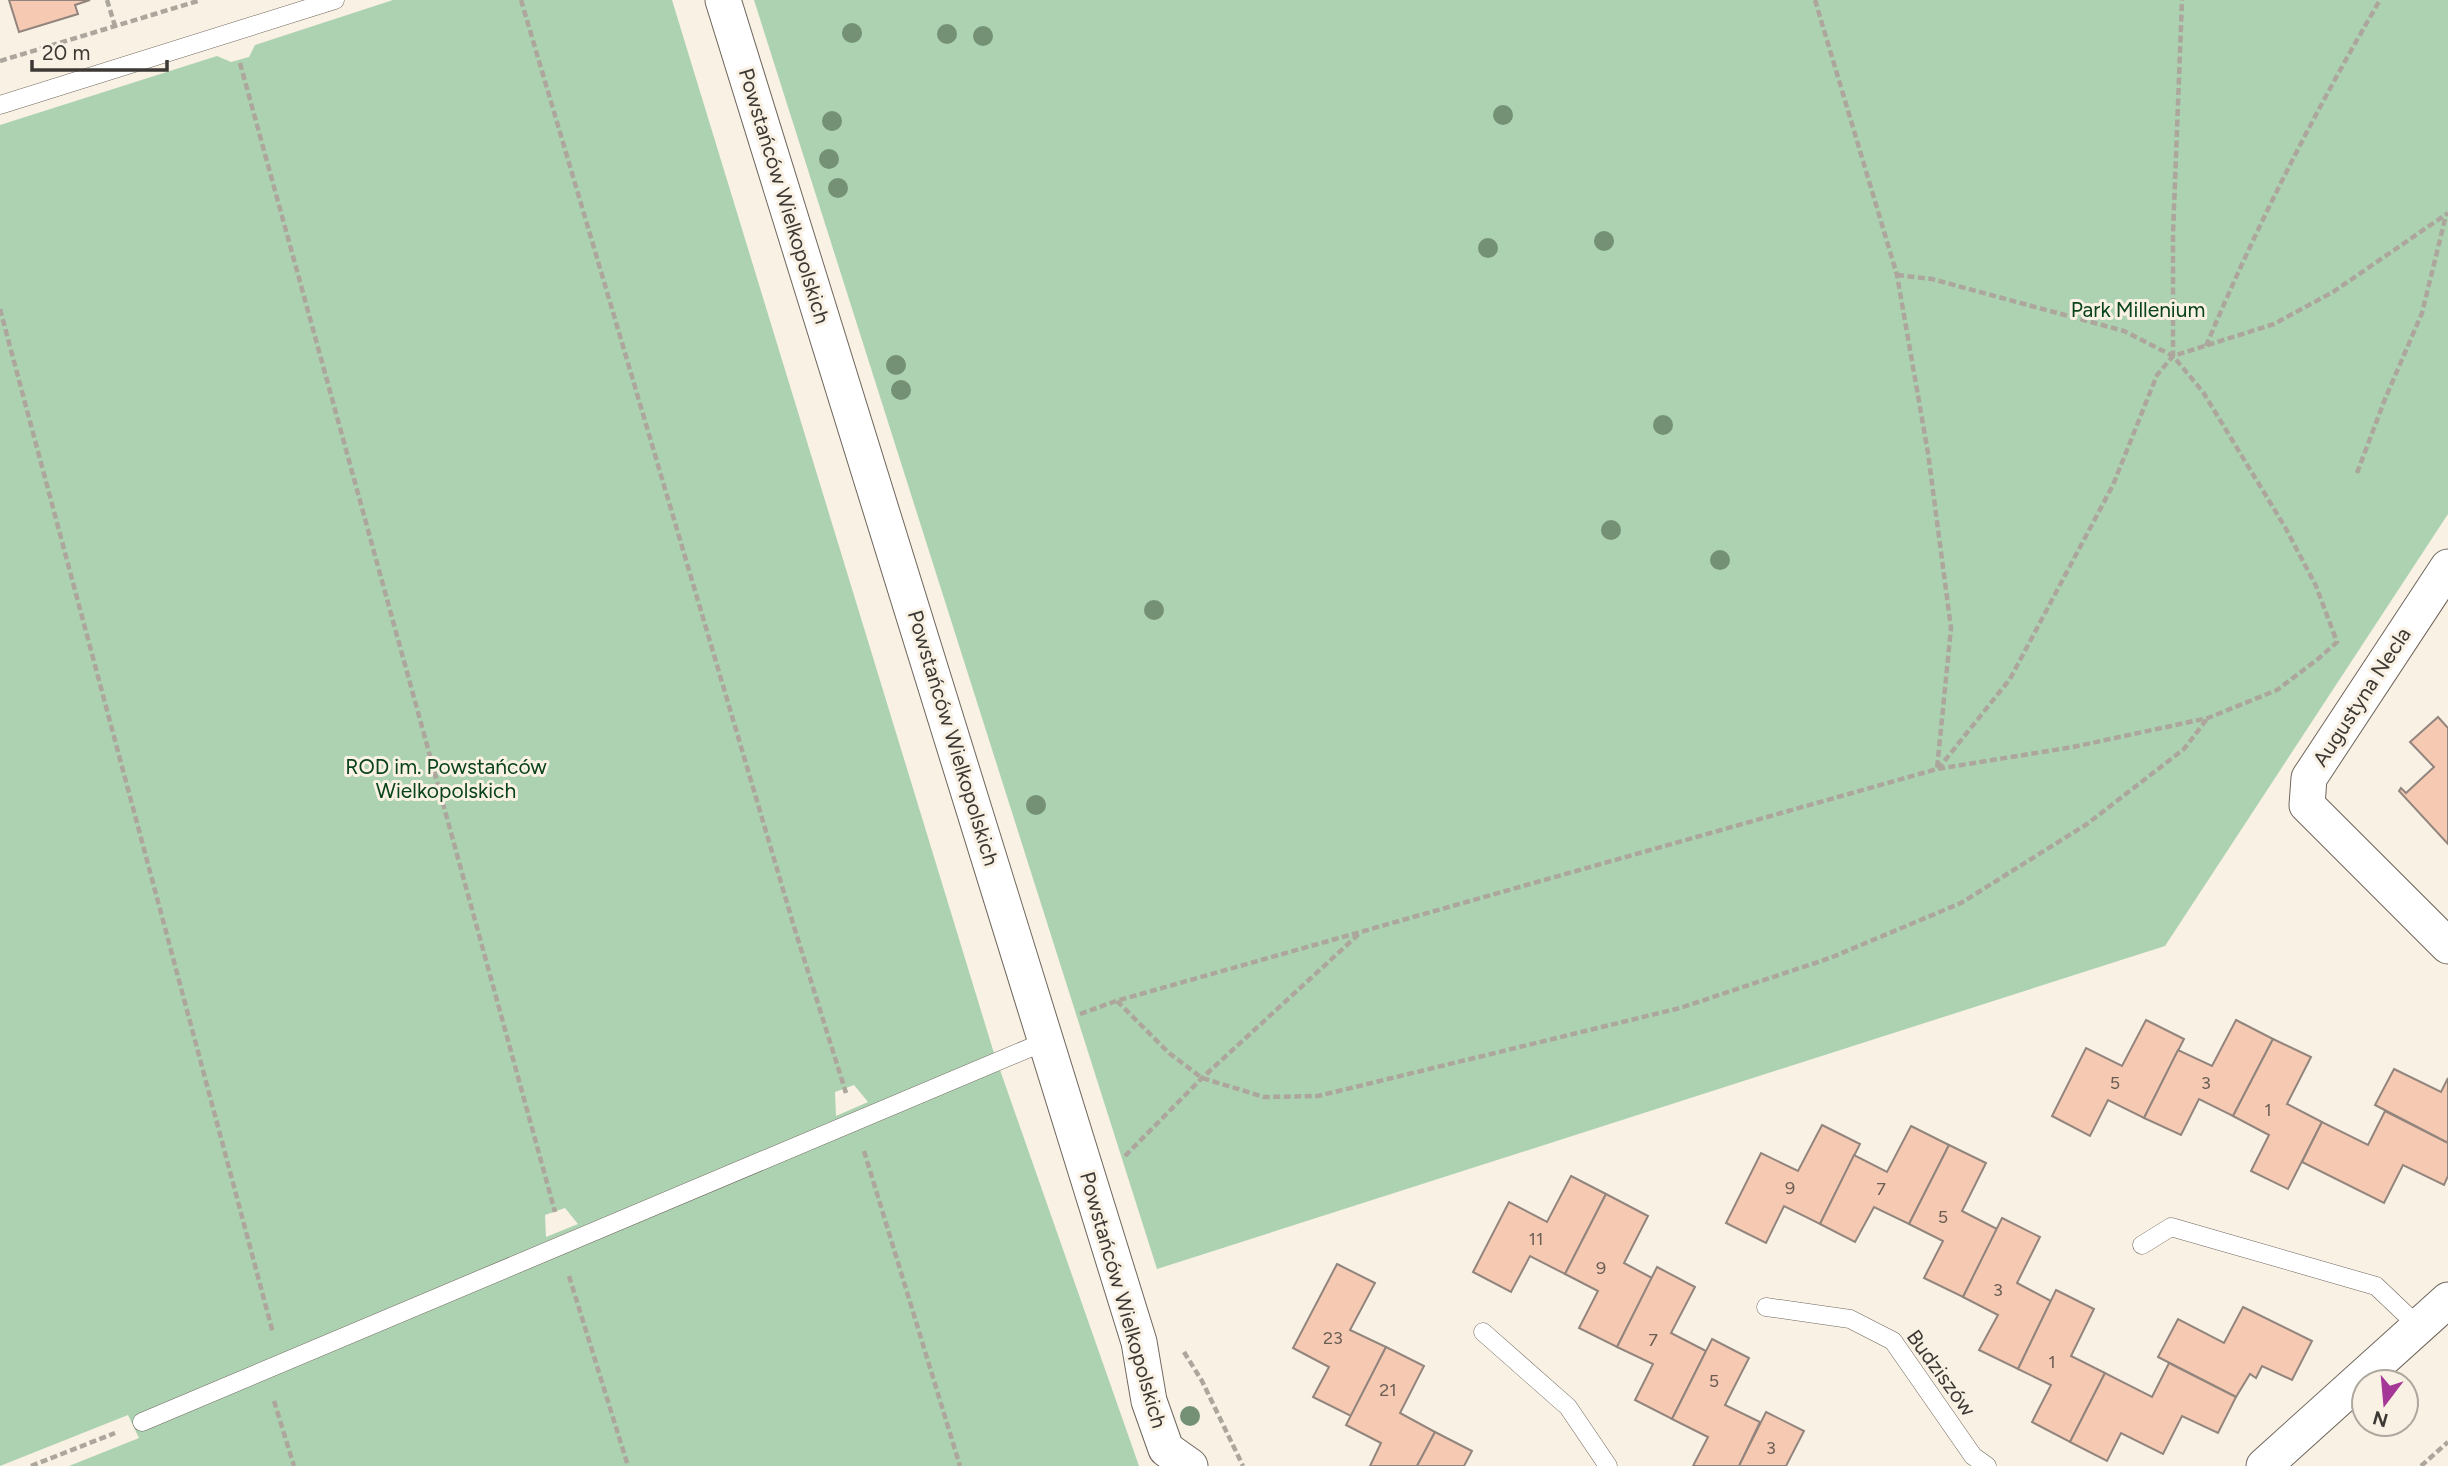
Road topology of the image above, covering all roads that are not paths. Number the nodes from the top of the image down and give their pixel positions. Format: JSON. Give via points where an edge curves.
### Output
{"nodes":[{"id":1,"x":334,"y":0,"type":"edge"},
{"id":2,"x":723,"y":0,"type":"edge"},
{"id":3,"x":0,"y":105,"type":"edge"},
{"id":4,"x":2448,"y":568,"type":"edge"},
{"id":5,"x":2448,"y":946,"type":"edge"},
{"id":6,"x":1044,"y":1034,"type":"junction"},
{"id":7,"x":2142,"y":1245,"type":"dead end"},
{"id":8,"x":2448,"y":1300,"type":"edge"},
{"id":9,"x":1766,"y":1307,"type":"dead end"},
{"id":10,"x":2418,"y":1326,"type":"junction"},
{"id":11,"x":1483,"y":1332,"type":"dead end"},
{"id":12,"x":142,"y":1422,"type":"road end"},
{"id":13,"x":1190,"y":1466,"type":"edge"},
{"id":14,"x":1608,"y":1466,"type":"edge"},
{"id":15,"x":1987,"y":1466,"type":"edge"},
{"id":16,"x":2264,"y":1466,"type":"edge"}],
"edges":[{"from":1,"to":3,"type":"lane"},
{"from":2,"to":6,"type":"street","name":"Powstańców Wielkopolskich"},
{"from":4,"to":5,"type":"street","name":"Augustyna Necla","via":[[2309,778],[2307,805]]},
{"from":6,"to":12,"type":"lane"},
{"from":6,"to":13,"type":"street","name":"Powstańców Wielkopolskich","via":[[1139,1342],[1149,1401],[1166,1448]]},
{"from":7,"to":10,"type":"lane","via":[[2171,1227],[2376,1286]]},
{"from":8,"to":10,"type":"street"},
{"from":9,"to":15,"type":"lane","name":"Budziszów","via":[[1850,1319],[1893,1340],[1973,1456]]},
{"from":10,"to":16,"type":"street"},
{"from":11,"to":14,"type":"lane","via":[[1568,1408]]}]}
